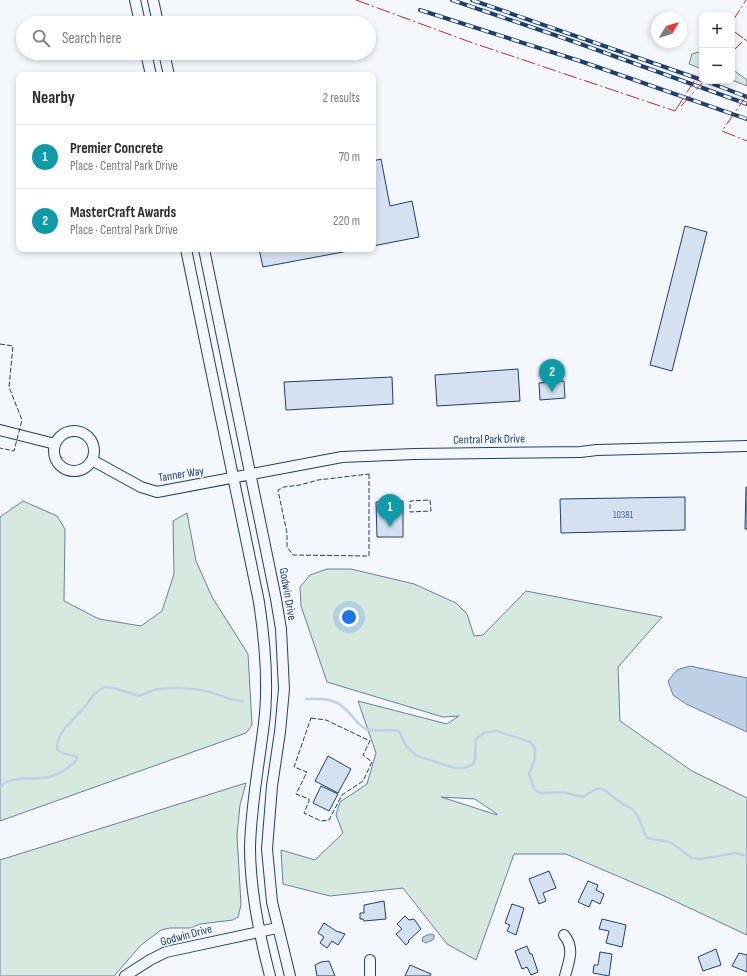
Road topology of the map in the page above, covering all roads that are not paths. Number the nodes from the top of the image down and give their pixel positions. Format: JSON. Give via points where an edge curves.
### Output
{"nodes":[{"id":1,"x":135,"y":0,"type":"edge"},
{"id":2,"x":153,"y":0,"type":"edge"},
{"id":3,"x":138,"y":16,"type":"edge"},
{"id":4,"x":156,"y":16,"type":"edge"},
{"id":5,"x":148,"y":60,"type":"edge"},
{"id":6,"x":166,"y":60,"type":"edge"},
{"id":7,"x":150,"y":72,"type":"edge"},
{"id":8,"x":168,"y":72,"type":"edge"},
{"id":9,"x":187,"y":252,"type":"edge"},
{"id":10,"x":205,"y":252,"type":"edge"},
{"id":11,"x":0,"y":430,"type":"edge"},
{"id":12,"x":55,"y":444,"type":"junction"},
{"id":13,"x":747,"y":446,"type":"edge"},
{"id":14,"x":92,"y":460,"type":"junction"},
{"id":15,"x":250,"y":475,"type":"junction"},
{"id":16,"x":233,"y":479,"type":"junction"},
{"id":17,"x":277,"y":928,"type":"junction"},
{"id":18,"x":258,"y":932,"type":"junction"},
{"id":19,"x":564,"y":935,"type":"dead end"},
{"id":20,"x":370,"y":960,"type":"dead end"},
{"id":21,"x":125,"y":976,"type":"edge"},
{"id":22,"x":270,"y":976,"type":"edge"},
{"id":23,"x":290,"y":976,"type":"edge"},
{"id":24,"x":370,"y":976,"type":"edge"},
{"id":25,"x":565,"y":976,"type":"edge"}],
"edges":[{"from":1,"to":3,"type":"street"},
{"from":2,"to":4,"type":"street"},
{"from":5,"to":7,"type":"street"},
{"from":6,"to":8,"type":"street"},
{"from":9,"to":16,"type":"street"},
{"from":10,"to":15,"type":"street","name":"Godwin Drive"},
{"from":11,"to":12,"type":"street"},
{"from":12,"to":14,"type":"street","via":[[55,457],[63,468],[76,471],[83,469]]},
{"from":12,"to":14,"type":"street","via":[[64,433],[82,433],[91,442]]},
{"from":13,"to":15,"type":"street","name":"Central Park Drive","via":[[342,457]]},
{"from":14,"to":16,"type":"street","name":"Tanner Way","via":[[141,487],[157,492]]},
{"from":15,"to":16,"type":"street","name":"Central Park Drive"},
{"from":15,"to":17,"type":"street","name":"Godwin Drive","via":[[276,599],[283,659],[282,720],[272,786],[267,849]]},
{"from":16,"to":18,"type":"street","via":[[259,602],[265,657],[264,723],[255,780],[250,847]]},
{"from":17,"to":18,"type":"street","name":"Godwin Drive"},
{"from":17,"to":23,"type":"street"},
{"from":18,"to":21,"type":"street","name":"Godwin Drive","via":[[166,952]]},
{"from":18,"to":22,"type":"street"},
{"from":19,"to":25,"type":"street","via":[[571,951]]},
{"from":20,"to":24,"type":"street"}]}
